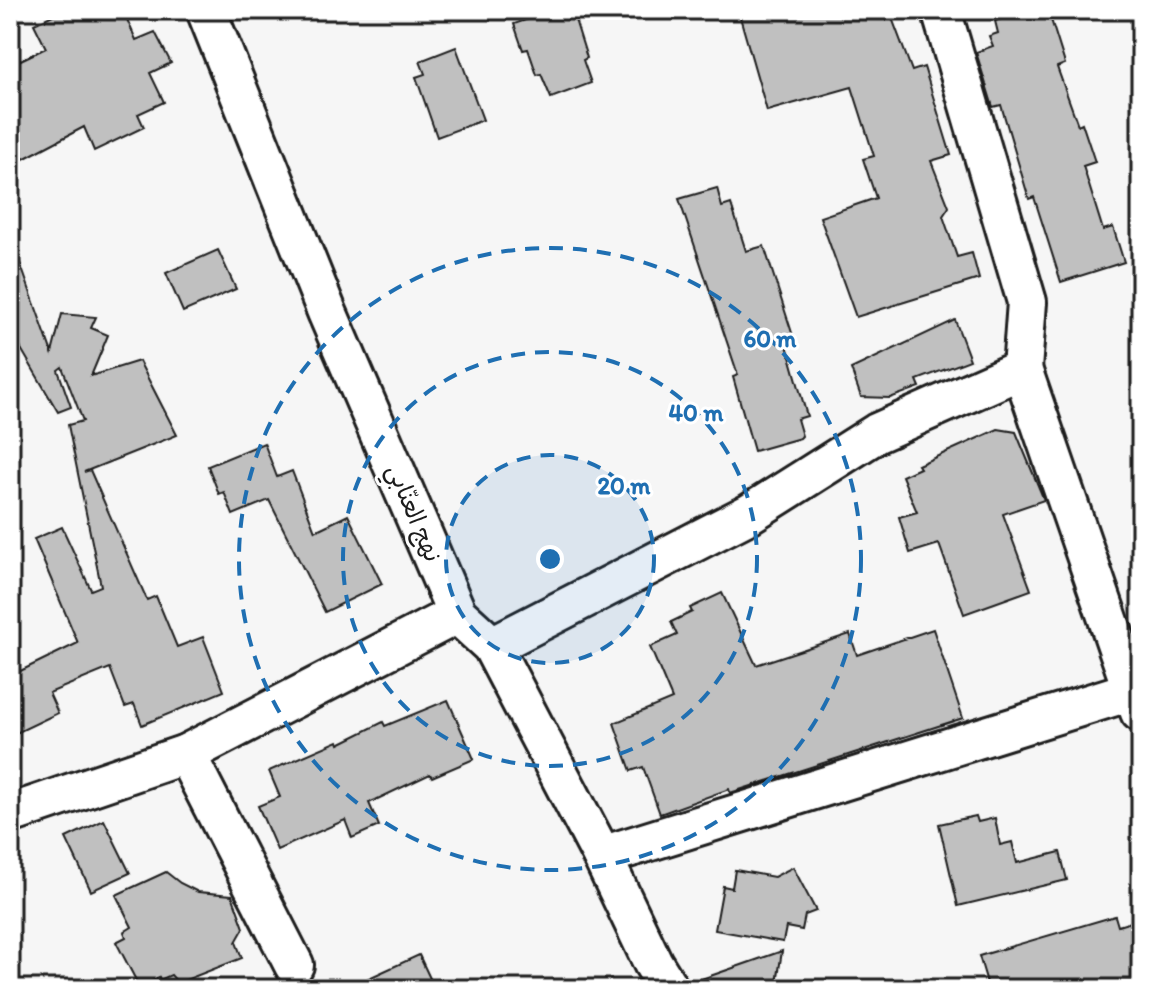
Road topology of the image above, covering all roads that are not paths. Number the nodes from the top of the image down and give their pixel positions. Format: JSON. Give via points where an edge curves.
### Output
{"nodes":[{"id":1,"x":206,"y":10,"type":"edge"},
{"id":2,"x":941,"y":10,"type":"edge"},
{"id":3,"x":1022,"y":369,"type":"junction"},
{"id":4,"x":457,"y":614,"type":"junction"},
{"id":5,"x":492,"y":646,"type":"junction"},
{"id":6,"x":1137,"y":702,"type":"edge"},
{"id":7,"x":186,"y":754,"type":"junction"},
{"id":8,"x":10,"y":814,"type":"edge"},
{"id":9,"x":602,"y":856,"type":"junction"},
{"id":10,"x":294,"y":965,"type":"dead end"},
{"id":11,"x":669,"y":989,"type":"edge"}],
"edges":[{"from":1,"to":4,"type":"street","name":"نهج العنّابي","via":[[327,312]]},
{"from":2,"to":3,"type":"street","via":[[1027,302]]},
{"from":3,"to":5,"type":"street","via":[[877,433],[749,514]]},
{"from":3,"to":6,"type":"street"},
{"from":4,"to":5,"type":"street","name":"نهج العنّابي"},
{"from":4,"to":7,"type":"street"},
{"from":5,"to":9,"type":"street","name":"نهج العنّابي"},
{"from":6,"to":9,"type":"street"},
{"from":7,"to":8,"type":"street"},
{"from":7,"to":10,"type":"street"},
{"from":9,"to":11,"type":"street","name":"نهج العنّابي"}]}
